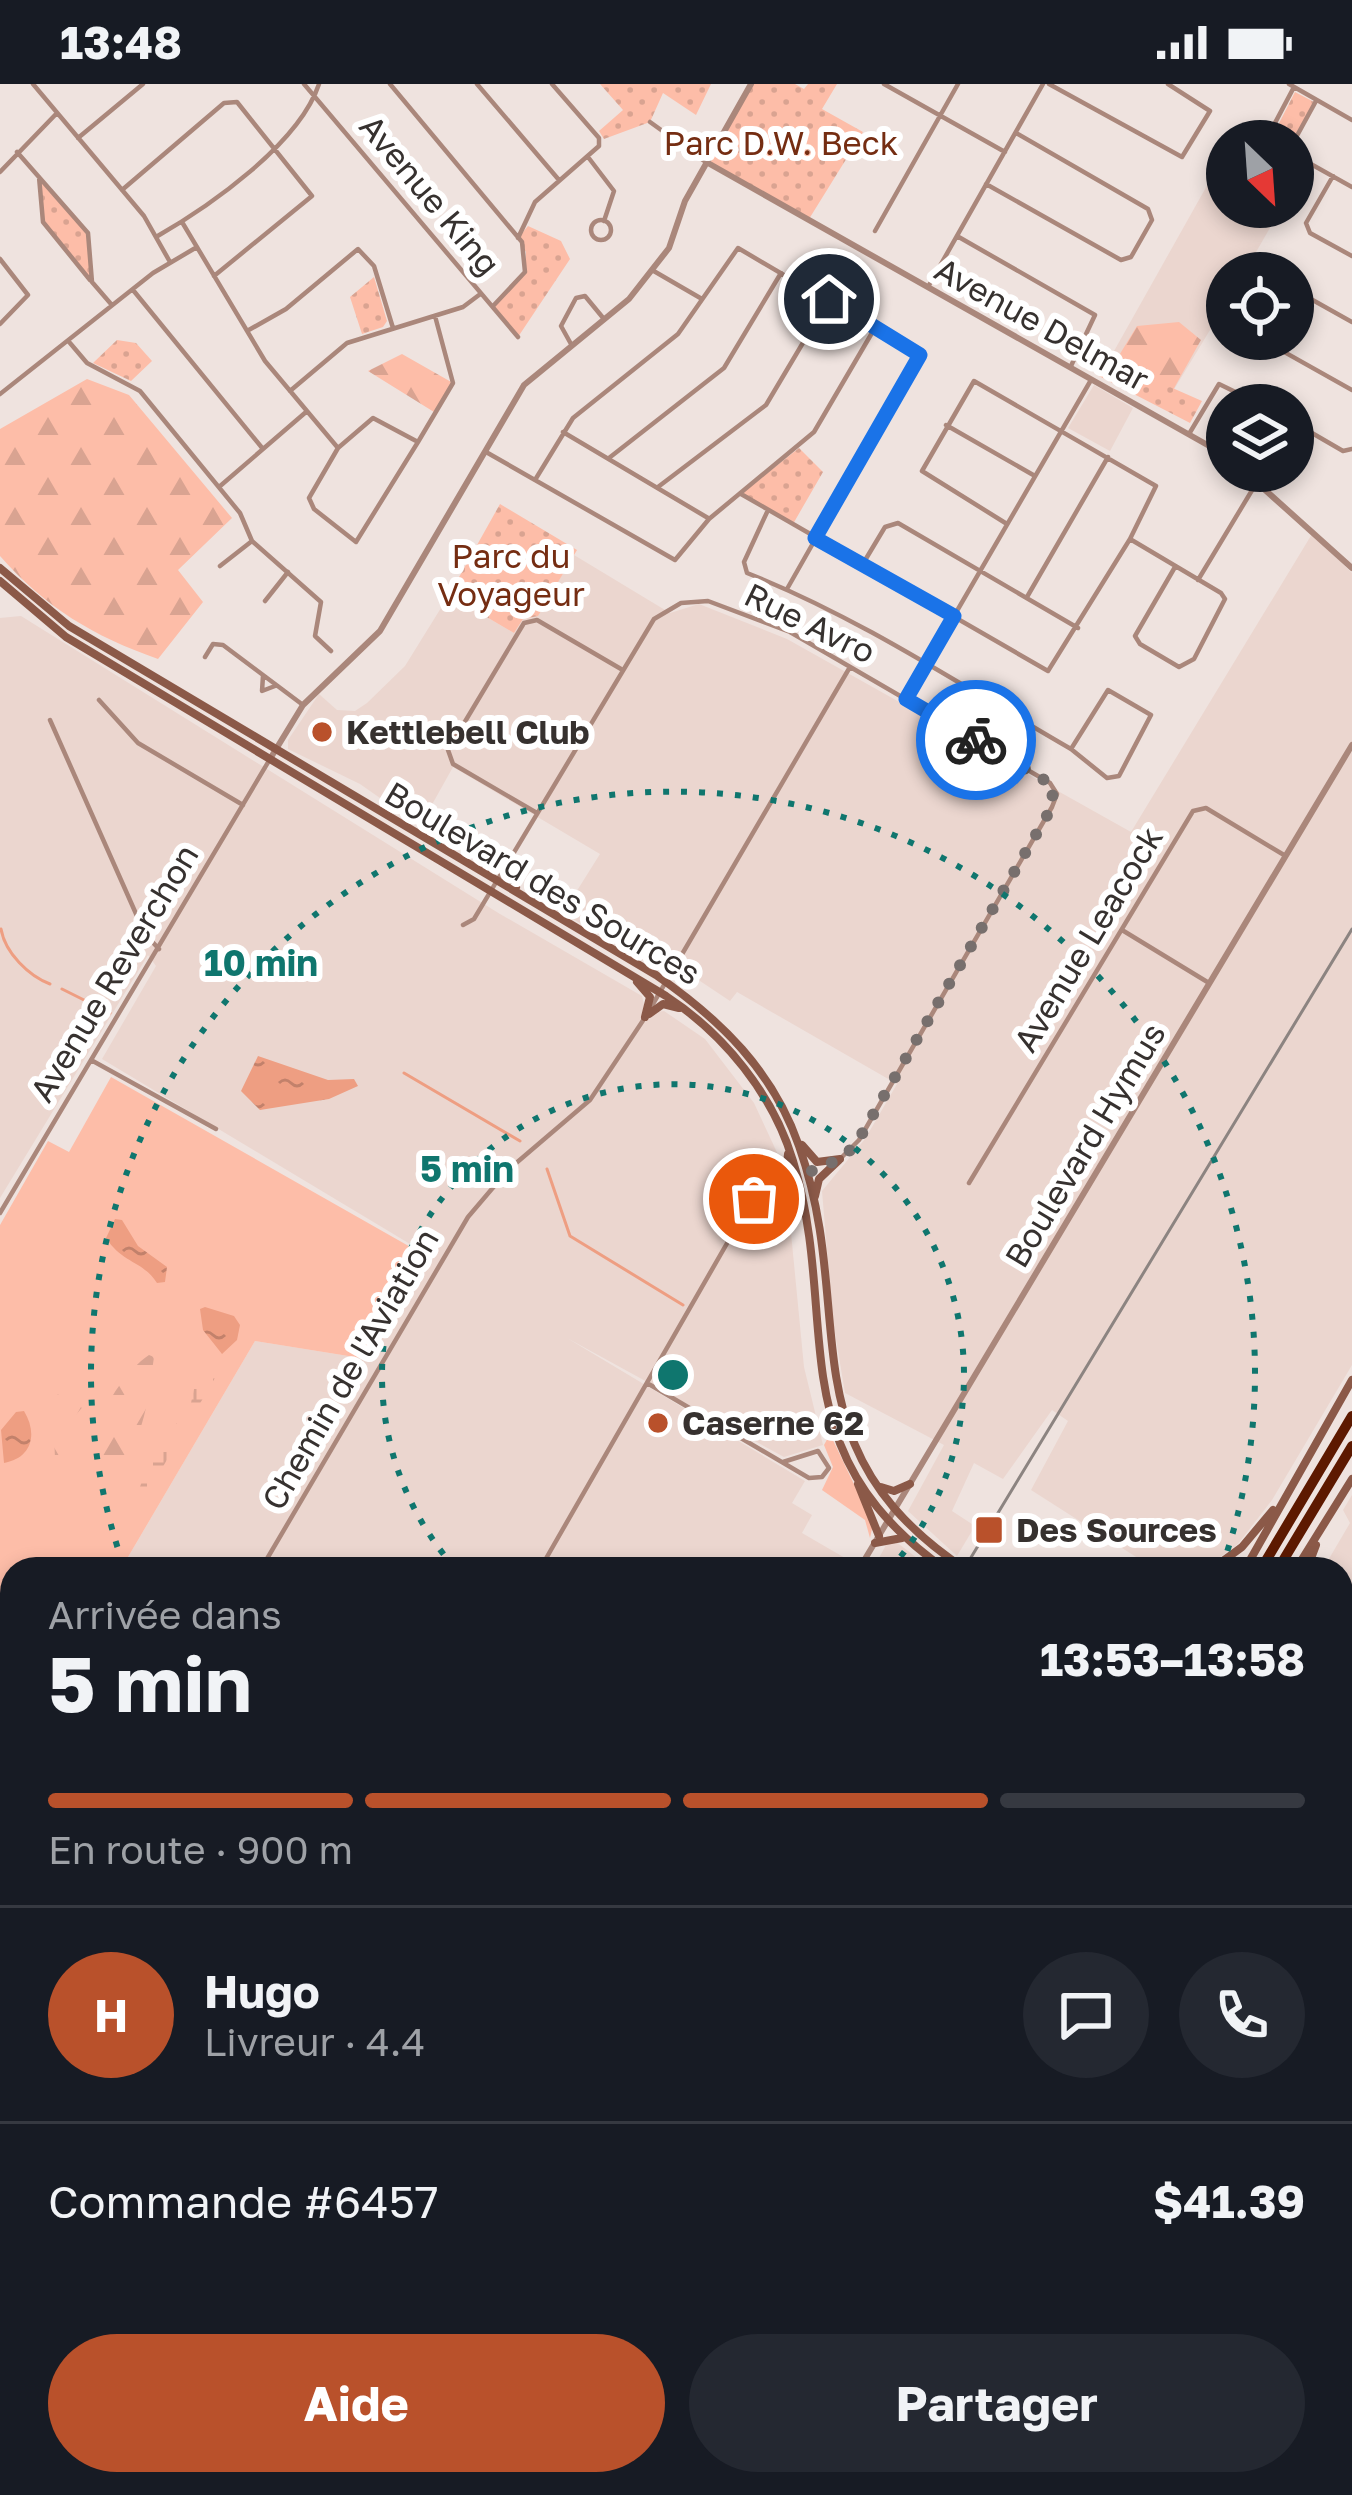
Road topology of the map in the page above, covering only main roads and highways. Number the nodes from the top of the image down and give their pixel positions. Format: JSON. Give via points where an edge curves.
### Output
{"nodes":[{"id":1,"x":0,"y":568,"type":"edge"},
{"id":2,"x":0,"y":581,"type":"edge"},
{"id":3,"x":468,"y":864,"type":"junction"},
{"id":4,"x":530,"y":900,"type":"junction"},
{"id":5,"x":628,"y":973,"type":"junction"},
{"id":6,"x":686,"y":1010,"type":"junction"},
{"id":7,"x":795,"y":1134,"type":"junction"},
{"id":8,"x":788,"y":1146,"type":"junction"},
{"id":9,"x":802,"y":1175,"type":"junction"},
{"id":10,"x":776,"y":1184,"type":"road end"},
{"id":11,"x":765,"y":1190,"type":"road end"},
{"id":12,"x":813,"y":1202,"type":"junction"},
{"id":13,"x":807,"y":1247,"type":"junction"},
{"id":14,"x":1352,"y":1380,"type":"edge"},
{"id":15,"x":1352,"y":1416,"type":"edge"},
{"id":16,"x":1352,"y":1446,"type":"edge"},
{"id":17,"x":852,"y":1466,"type":"junction"},
{"id":18,"x":1352,"y":1479,"type":"edge"},
{"id":19,"x":875,"y":1483,"type":"junction"},
{"id":20,"x":910,"y":1484,"type":"road end"},
{"id":21,"x":1282,"y":1499,"type":"junction"},
{"id":22,"x":892,"y":1515,"type":"junction"},
{"id":23,"x":1324,"y":1526,"type":"junction"},
{"id":24,"x":909,"y":1540,"type":"junction"},
{"id":25,"x":930,"y":1557,"type":"edge"},
{"id":26,"x":949,"y":1557,"type":"edge"},
{"id":27,"x":1228,"y":1557,"type":"edge"},
{"id":28,"x":1251,"y":1557,"type":"edge"},
{"id":29,"x":1268,"y":1557,"type":"edge"},
{"id":30,"x":1285,"y":1557,"type":"edge"},
{"id":31,"x":1304,"y":1557,"type":"edge"},
{"id":32,"x":1312,"y":1557,"type":"edge"}],
"edges":[{"from":1,"to":3,"type":"main road","name":"Boulevard des Sources","via":[[49,613]]},
{"from":2,"to":5,"type":"main road","name":"Boulevard des Sources","via":[[57,631]]},
{"from":3,"to":4,"type":"main road","name":"Boulevard des Sources"},
{"from":3,"to":4,"type":"main road","via":[[493,870],[507,863],[508,878]]},
{"from":4,"to":7,"type":"main road","name":"Boulevard des Sources","via":[[666,982],[745,1050]]},
{"from":5,"to":6,"type":"main road","name":"Boulevard des Sources"},
{"from":5,"to":6,"type":"main road","via":[[649,995],[645,1017],[663,1004]]},
{"from":6,"to":8,"type":"main road","name":"Boulevard des Sources","via":[[748,1074]]},
{"from":7,"to":9,"type":"main road","name":"Boulevard des Sources"},
{"from":7,"to":12,"type":"main road","via":[[816,1162],[840,1159],[819,1179]]},
{"from":8,"to":9,"type":"main road","name":"Boulevard des Sources"},
{"from":8,"to":10,"type":"main road"},
{"from":9,"to":12,"type":"main road","name":"Boulevard des Sources"},
{"from":9,"to":13,"type":"main road","name":"Boulevard des Sources"},
{"from":11,"to":13,"type":"main road","via":[[783,1187],[793,1195]]},
{"from":12,"to":19,"type":"main road","name":"Boulevard des Sources","via":[[834,1384]]},
{"from":13,"to":17,"type":"main road","name":"Boulevard des Sources","via":[[822,1388]]},
{"from":14,"to":21,"type":"main road"},
{"from":15,"to":29,"type":"highway"},
{"from":16,"to":30,"type":"highway"},
{"from":17,"to":22,"type":"main road","name":"Boulevard des Sources"},
{"from":17,"to":24,"type":"main road","via":[[877,1539]]},
{"from":18,"to":23,"type":"main road"},
{"from":19,"to":20,"type":"main road","via":[[891,1491]]},
{"from":19,"to":22,"type":"main road","name":"Boulevard des Sources"},
{"from":21,"to":27,"type":"main road"},
{"from":21,"to":28,"type":"main road"},
{"from":22,"to":24,"type":"main road","name":"Boulevard des Sources"},
{"from":22,"to":26,"type":"main road","name":"Boulevard des Sources"},
{"from":23,"to":31,"type":"main road"},
{"from":23,"to":32,"type":"main road"},
{"from":24,"to":25,"type":"main road","name":"Boulevard des Sources"}]}
